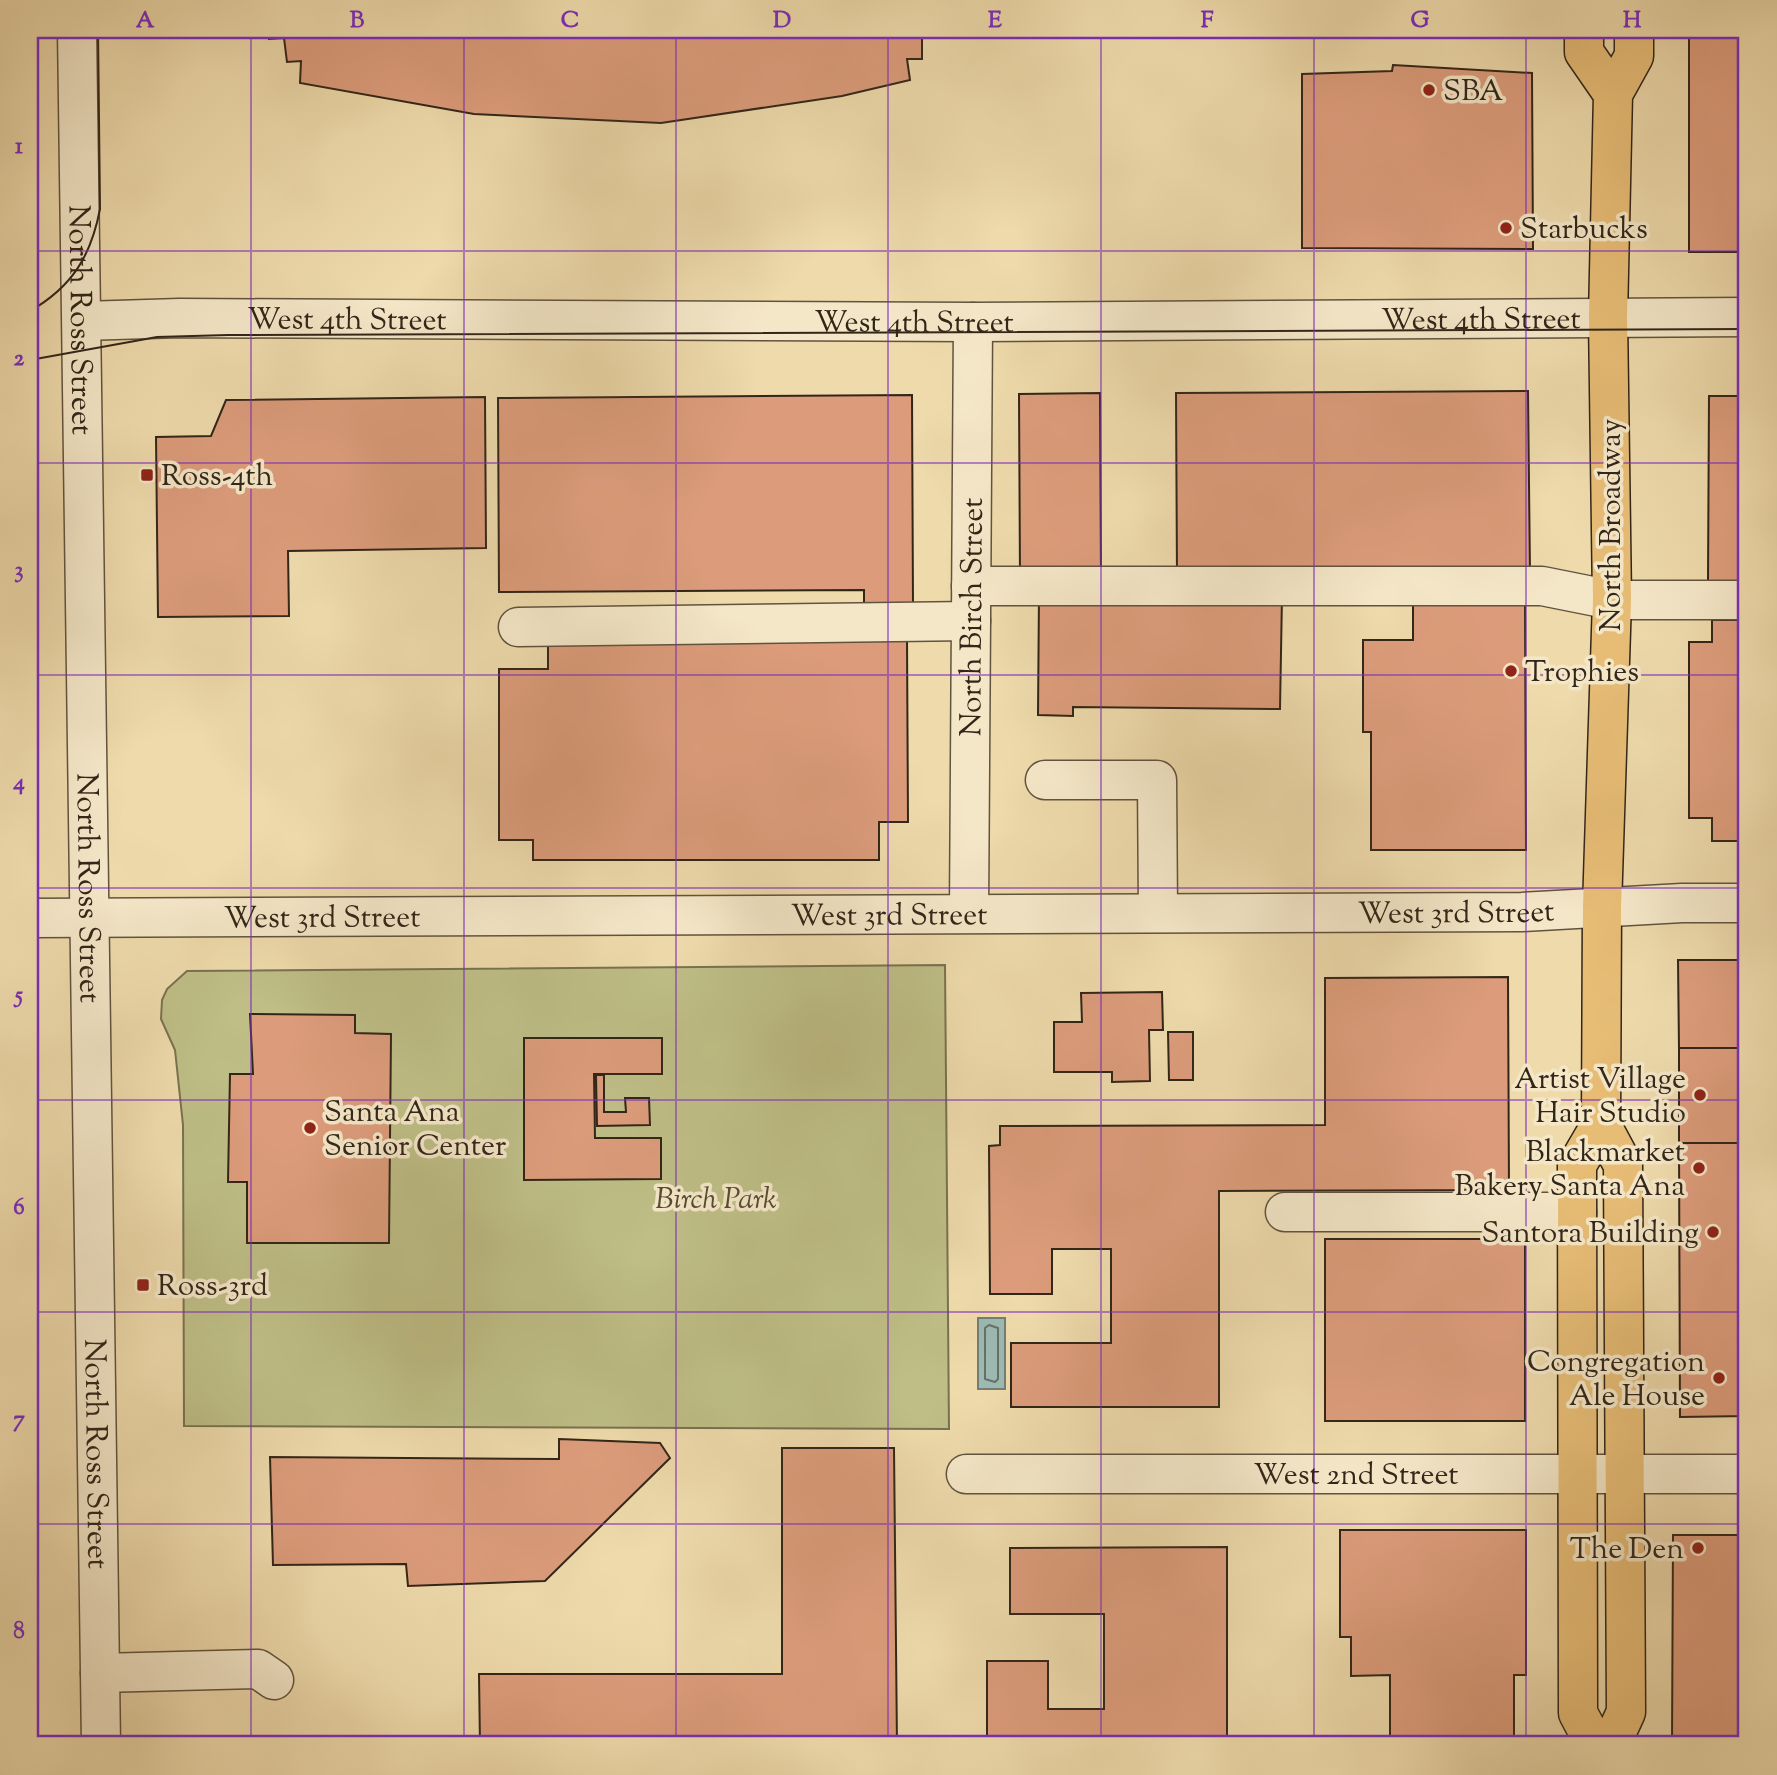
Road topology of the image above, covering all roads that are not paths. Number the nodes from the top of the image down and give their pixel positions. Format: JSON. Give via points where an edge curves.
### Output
{"nodes":[{"id":1,"x":76,"y":30,"type":"edge"},
{"id":2,"x":1584,"y":30,"type":"edge"},
{"id":3,"x":1634,"y":30,"type":"edge"},
{"id":4,"x":1613,"y":94,"type":"junction"},
{"id":5,"x":1608,"y":317,"type":"junction"},
{"id":6,"x":1747,"y":317,"type":"edge"},
{"id":7,"x":83,"y":321,"type":"junction"},
{"id":8,"x":973,"y":322,"type":"junction"},
{"id":9,"x":1612,"y":600,"type":"junction"},
{"id":10,"x":1747,"y":600,"type":"edge"},
{"id":11,"x":971,"y":603,"type":"junction"},
{"id":12,"x":518,"y":626,"type":"dead end"},
{"id":13,"x":1045,"y":780,"type":"dead end"},
{"id":14,"x":1747,"y":903,"type":"edge"},
{"id":15,"x":1602,"y":907,"type":"junction"},
{"id":16,"x":970,"y":913,"type":"junction"},
{"id":17,"x":1158,"y":913,"type":"junction"},
{"id":18,"x":88,"y":917,"type":"junction"},
{"id":19,"x":30,"y":918,"type":"edge"},
{"id":20,"x":1601,"y":1125,"type":"junction"},
{"id":21,"x":1285,"y":1212,"type":"dead end"},
{"id":22,"x":1577,"y":1212,"type":"junction"},
{"id":23,"x":1625,"y":1473,"type":"junction"},
{"id":24,"x":966,"y":1474,"type":"dead end"},
{"id":25,"x":1578,"y":1474,"type":"junction"},
{"id":26,"x":1747,"y":1474,"type":"edge"},
{"id":27,"x":100,"y":1673,"type":"junction"},
{"id":28,"x":274,"y":1680,"type":"dead end"},
{"id":29,"x":101,"y":1745,"type":"edge"},
{"id":30,"x":1595,"y":1745,"type":"edge"},
{"id":31,"x":1611,"y":1745,"type":"edge"}],
"edges":[{"from":1,"to":7,"type":"street","name":"North Ross Street"},
{"from":2,"to":4,"type":"main road","via":[[1584,52]]},
{"from":3,"to":4,"type":"main road","name":"North Broadway","via":[[1634,56]]},
{"from":4,"to":5,"type":"main road","name":"North Broadway"},
{"from":5,"to":6,"type":"street","name":"West 4th Street"},
{"from":5,"to":8,"type":"street","name":"West 4th Street"},
{"from":5,"to":9,"type":"main road","name":"North Broadway"},
{"from":7,"to":8,"type":"street","name":"West 4th Street"},
{"from":7,"to":18,"type":"street","name":"North Ross Street"},
{"from":8,"to":11,"type":"street","name":"North Birch Street"},
{"from":9,"to":10,"type":"street"},
{"from":9,"to":11,"type":"street","via":[[1542,586]]},
{"from":9,"to":15,"type":"main road","name":"North Broadway"},
{"from":11,"to":12,"type":"street"},
{"from":11,"to":16,"type":"street","name":"North Birch Street"},
{"from":13,"to":17,"type":"street","via":[[1157,780]]},
{"from":14,"to":15,"type":"street","name":"West 3rd Street"},
{"from":15,"to":17,"type":"street","name":"West 3rd Street","via":[[1522,912]]},
{"from":15,"to":20,"type":"main road","name":"North Broadway"},
{"from":16,"to":17,"type":"street","name":"West 3rd Street"},
{"from":16,"to":18,"type":"street","name":"West 3rd Street"},
{"from":18,"to":19,"type":"street","name":"West 3rd Street"},
{"from":18,"to":27,"type":"street","name":"North Ross Street"},
{"from":20,"to":22,"type":"main road","via":[[1577,1165]]},
{"from":20,"to":23,"type":"main road","name":"North Broadway","via":[[1623,1165]]},
{"from":21,"to":22,"type":"street"},
{"from":22,"to":25,"type":"main road"},
{"from":23,"to":25,"type":"street","name":"West 2nd Street"},
{"from":23,"to":26,"type":"street","name":"West 2nd Street"},
{"from":23,"to":31,"type":"main road","name":"North Broadway","via":[[1626,1712]]},
{"from":24,"to":25,"type":"street","name":"West 2nd Street"},
{"from":25,"to":30,"type":"main road","via":[[1578,1713]]},
{"from":27,"to":28,"type":"street","via":[[258,1669]]},
{"from":27,"to":29,"type":"street","name":"North Ross Street"}]}
